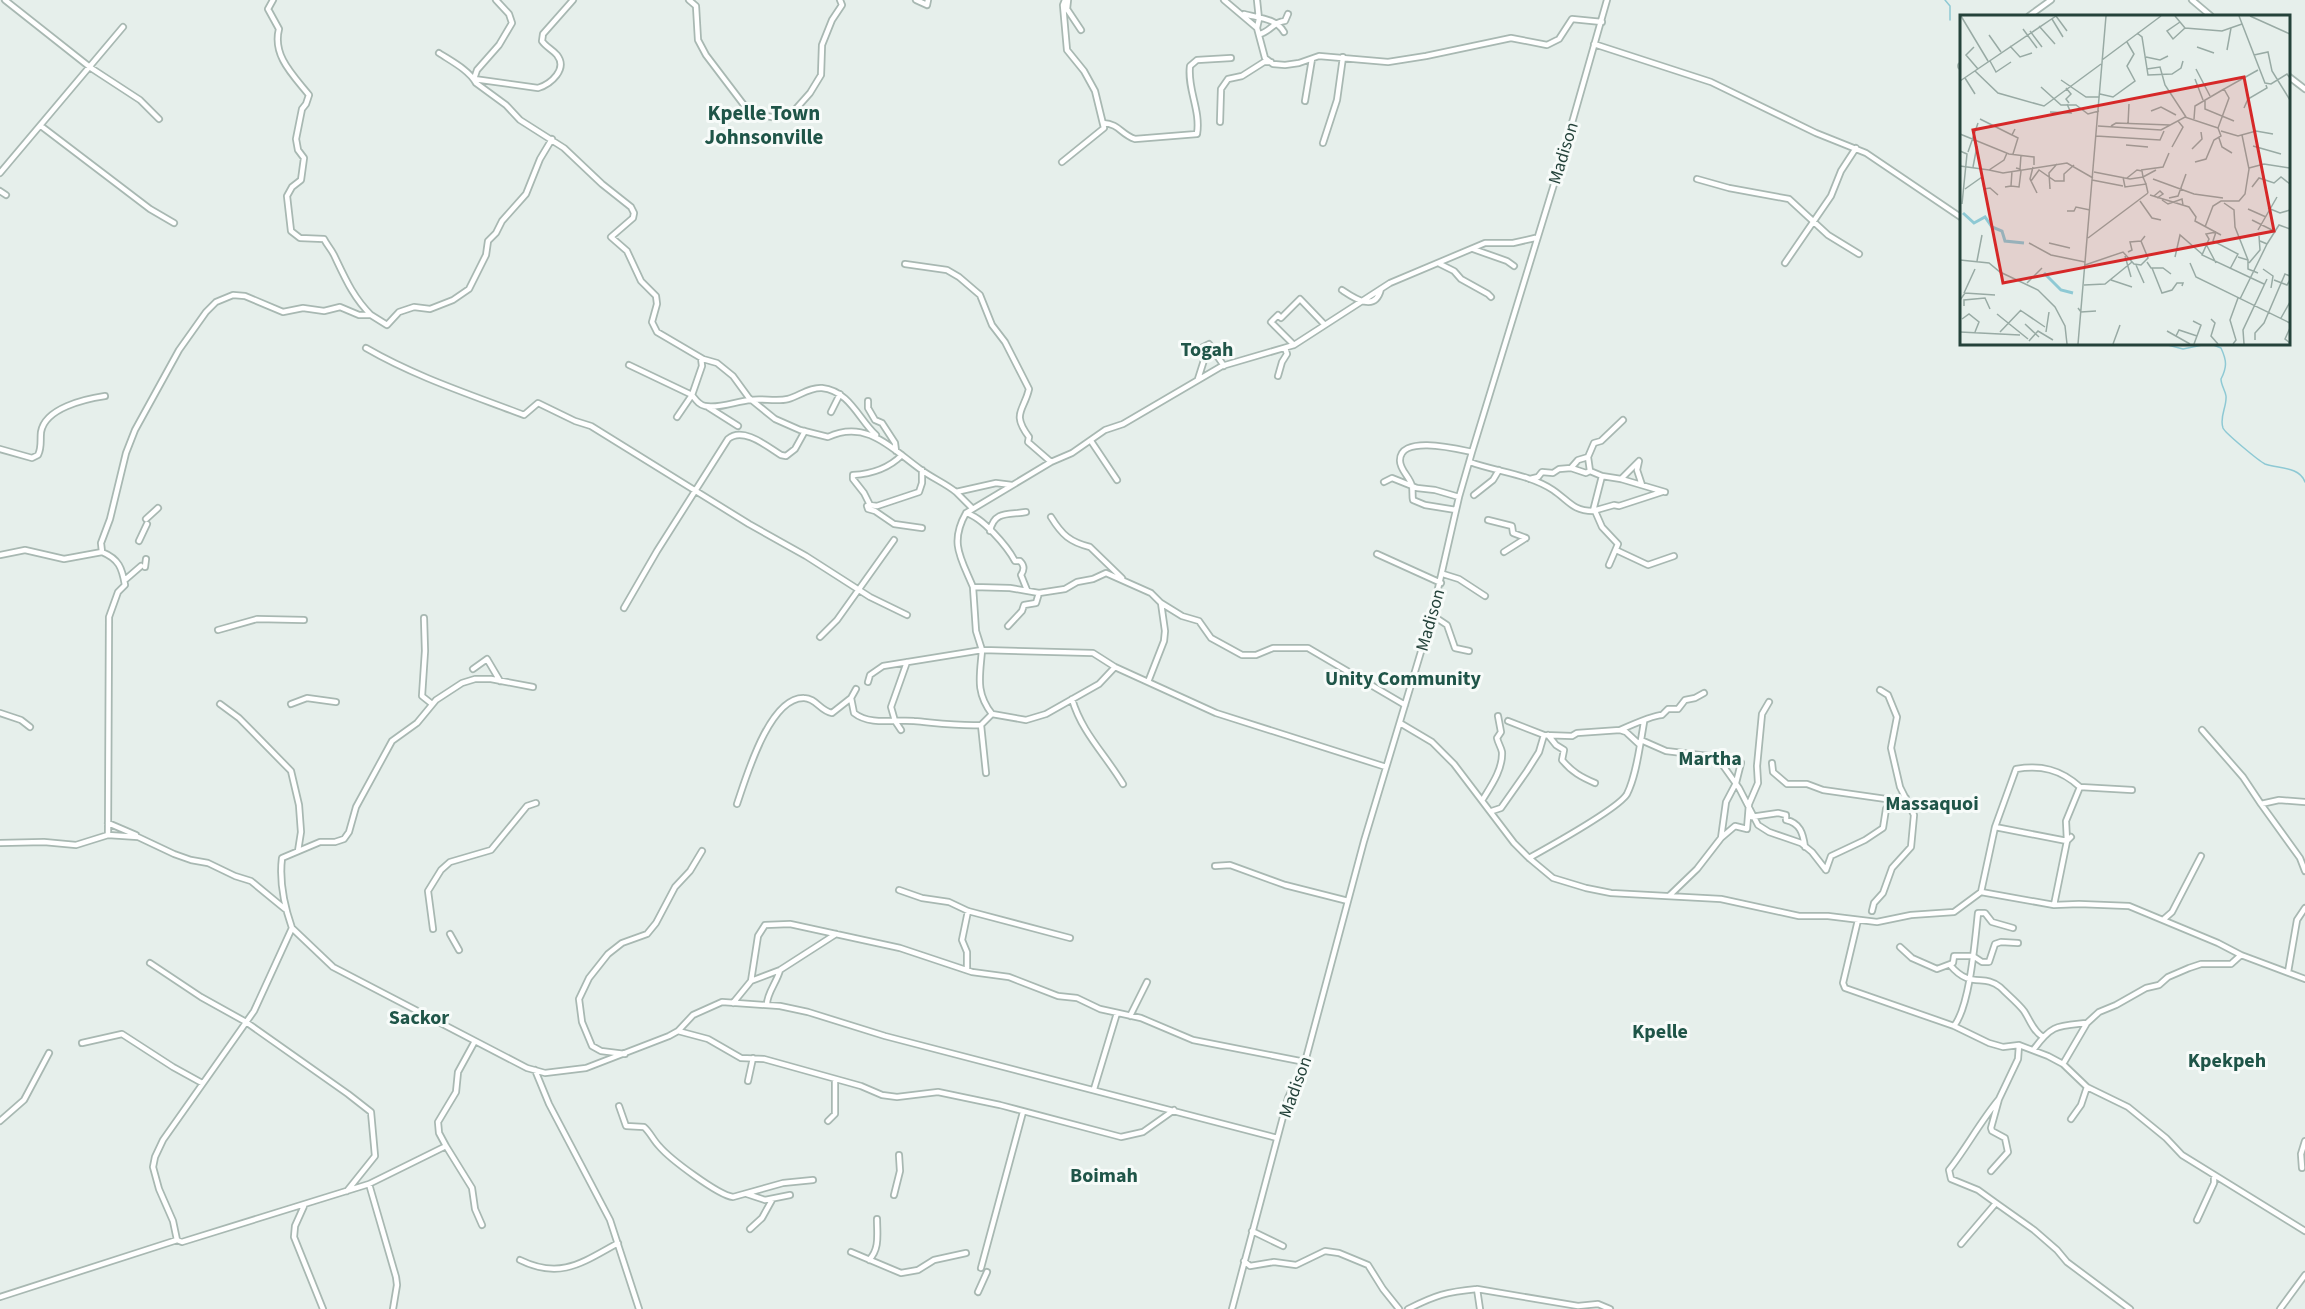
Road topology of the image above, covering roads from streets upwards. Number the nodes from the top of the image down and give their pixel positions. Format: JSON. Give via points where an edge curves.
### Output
{"nodes":[{"id":1,"x":4,"y":0,"type":"edge"},
{"id":2,"x":273,"y":0,"type":"edge"},
{"id":3,"x":496,"y":0,"type":"edge"},
{"id":4,"x":573,"y":0,"type":"edge"},
{"id":5,"x":690,"y":0,"type":"edge"},
{"id":6,"x":840,"y":0,"type":"edge"},
{"id":7,"x":916,"y":0,"type":"edge"},
{"id":8,"x":928,"y":0,"type":"edge"},
{"id":9,"x":1066,"y":0,"type":"edge"},
{"id":10,"x":1224,"y":0,"type":"edge"},
{"id":11,"x":1257,"y":0,"type":"edge"},
{"id":12,"x":1607,"y":0,"type":"edge"},
{"id":13,"x":2051,"y":0,"type":"edge"},
{"id":14,"x":2192,"y":0,"type":"edge"},
{"id":15,"x":1240,"y":13,"type":"junction"},
{"id":16,"x":1288,"y":14,"type":"dead end"},
{"id":17,"x":2030,"y":15,"type":"edge"},
{"id":18,"x":2210,"y":15,"type":"edge"},
{"id":19,"x":1259,"y":19,"type":"junction"},
{"id":20,"x":1602,"y":22,"type":"junction"},
{"id":21,"x":1276,"y":23,"type":"junction"},
{"id":22,"x":123,"y":27,"type":"dead end"},
{"id":23,"x":1081,"y":30,"type":"dead end"},
{"id":24,"x":1258,"y":31,"type":"junction"},
{"id":25,"x":1284,"y":32,"type":"dead end"},
{"id":26,"x":1594,"y":44,"type":"junction"},
{"id":27,"x":438,"y":53,"type":"dead end"},
{"id":28,"x":1343,"y":57,"type":"junction"},
{"id":29,"x":1231,"y":58,"type":"dead end"},
{"id":30,"x":1312,"y":59,"type":"junction"},
{"id":31,"x":1271,"y":62,"type":"junction"},
{"id":32,"x":91,"y":68,"type":"junction"},
{"id":33,"x":2290,"y":77,"type":"edge"},
{"id":34,"x":474,"y":79,"type":"junction"},
{"id":35,"x":2305,"y":89,"type":"edge"},
{"id":36,"x":1305,"y":101,"type":"dead end"},
{"id":37,"x":159,"y":119,"type":"dead end"},
{"id":38,"x":1220,"y":122,"type":"dead end"},
{"id":39,"x":1103,"y":123,"type":"junction"},
{"id":40,"x":40,"y":126,"type":"junction"},
{"id":41,"x":552,"y":139,"type":"junction"},
{"id":42,"x":1323,"y":143,"type":"dead end"},
{"id":43,"x":1856,"y":148,"type":"junction"},
{"id":44,"x":1062,"y":162,"type":"dead end"},
{"id":45,"x":0,"y":173,"type":"edge"},
{"id":46,"x":1697,"y":179,"type":"dead end"},
{"id":47,"x":0,"y":191,"type":"edge"},
{"id":48,"x":6,"y":195,"type":"dead end"},
{"id":49,"x":1960,"y":217,"type":"edge"},
{"id":50,"x":1814,"y":222,"type":"junction"},
{"id":51,"x":174,"y":223,"type":"dead end"},
{"id":52,"x":1535,"y":238,"type":"junction"},
{"id":53,"x":1473,"y":249,"type":"junction"},
{"id":54,"x":1859,"y":254,"type":"dead end"},
{"id":55,"x":1785,"y":263,"type":"dead end"},
{"id":56,"x":905,"y":264,"type":"dead end"},
{"id":57,"x":1440,"y":264,"type":"junction"},
{"id":58,"x":1514,"y":266,"type":"dead end"},
{"id":59,"x":1342,"y":290,"type":"dead end"},
{"id":60,"x":1491,"y":297,"type":"dead end"},
{"id":61,"x":1360,"y":302,"type":"junction"},
{"id":62,"x":371,"y":315,"type":"junction"},
{"id":63,"x":1324,"y":324,"type":"junction"},
{"id":64,"x":1294,"y":345,"type":"junction"},
{"id":65,"x":366,"y":348,"type":"dead end"},
{"id":66,"x":1285,"y":348,"type":"junction"},
{"id":67,"x":700,"y":357,"type":"junction"},
{"id":68,"x":629,"y":365,"type":"dead end"},
{"id":69,"x":1224,"y":366,"type":"junction"},
{"id":70,"x":1278,"y":376,"type":"dead end"},
{"id":71,"x":1198,"y":379,"type":"junction"},
{"id":72,"x":692,"y":394,"type":"junction"},
{"id":73,"x":840,"y":394,"type":"junction"},
{"id":74,"x":105,"y":396,"type":"dead end"},
{"id":75,"x":752,"y":399,"type":"junction"},
{"id":76,"x":868,"y":400,"type":"dead end"},
{"id":77,"x":708,"y":407,"type":"junction"},
{"id":78,"x":831,"y":412,"type":"dead end"},
{"id":79,"x":677,"y":417,"type":"dead end"},
{"id":80,"x":1623,"y":420,"type":"dead end"},
{"id":81,"x":738,"y":426,"type":"dead end"},
{"id":82,"x":805,"y":432,"type":"junction"},
{"id":83,"x":878,"y":437,"type":"junction"},
{"id":84,"x":1091,"y":441,"type":"junction"},
{"id":85,"x":0,"y":449,"type":"edge"},
{"id":86,"x":896,"y":451,"type":"junction"},
{"id":87,"x":1472,"y":452,"type":"junction"},
{"id":88,"x":902,"y":455,"type":"junction"},
{"id":89,"x":1588,"y":457,"type":"junction"},
{"id":90,"x":1051,"y":462,"type":"junction"},
{"id":91,"x":1470,"y":462,"type":"junction"},
{"id":92,"x":1571,"y":468,"type":"junction"},
{"id":93,"x":921,"y":470,"type":"junction"},
{"id":94,"x":1499,"y":470,"type":"junction"},
{"id":95,"x":1590,"y":471,"type":"junction"},
{"id":96,"x":1602,"y":476,"type":"junction"},
{"id":97,"x":1528,"y":479,"type":"junction"},
{"id":98,"x":1620,"y":479,"type":"junction"},
{"id":99,"x":1117,"y":480,"type":"dead end"},
{"id":100,"x":1384,"y":482,"type":"dead end"},
{"id":101,"x":1012,"y":485,"type":"junction"},
{"id":102,"x":1642,"y":485,"type":"junction"},
{"id":103,"x":1412,"y":486,"type":"junction"},
{"id":104,"x":694,"y":491,"type":"junction"},
{"id":105,"x":956,"y":492,"type":"junction"},
{"id":106,"x":1474,"y":495,"type":"dead end"},
{"id":107,"x":1459,"y":497,"type":"junction"},
{"id":108,"x":870,"y":505,"type":"junction"},
{"id":109,"x":158,"y":508,"type":"dead end"},
{"id":110,"x":972,"y":508,"type":"junction"},
{"id":111,"x":1456,"y":510,"type":"junction"},
{"id":112,"x":1594,"y":511,"type":"junction"},
{"id":113,"x":1026,"y":512,"type":"dead end"},
{"id":114,"x":966,"y":513,"type":"junction"},
{"id":115,"x":1051,"y":517,"type":"dead end"},
{"id":116,"x":1488,"y":520,"type":"dead end"},
{"id":117,"x":922,"y":528,"type":"dead end"},
{"id":118,"x":990,"y":531,"type":"junction"},
{"id":119,"x":894,"y":540,"type":"dead end"},
{"id":120,"x":139,"y":542,"type":"dead end"},
{"id":121,"x":1616,"y":550,"type":"junction"},
{"id":122,"x":102,"y":552,"type":"junction"},
{"id":123,"x":1504,"y":552,"type":"dead end"},
{"id":124,"x":1377,"y":554,"type":"dead end"},
{"id":125,"x":0,"y":555,"type":"edge"},
{"id":126,"x":1674,"y":556,"type":"dead end"},
{"id":127,"x":146,"y":559,"type":"dead end"},
{"id":128,"x":1609,"y":565,"type":"dead end"},
{"id":129,"x":1443,"y":574,"type":"junction"},
{"id":130,"x":126,"y":579,"type":"dead end"},
{"id":131,"x":1126,"y":582,"type":"junction"},
{"id":132,"x":1441,"y":583,"type":"junction"},
{"id":133,"x":973,"y":587,"type":"junction"},
{"id":134,"x":858,"y":589,"type":"junction"},
{"id":135,"x":1027,"y":590,"type":"junction"},
{"id":136,"x":1039,"y":593,"type":"junction"},
{"id":137,"x":1485,"y":596,"type":"dead end"},
{"id":138,"x":1161,"y":603,"type":"junction"},
{"id":139,"x":624,"y":608,"type":"dead end"},
{"id":140,"x":908,"y":615,"type":"dead end"},
{"id":141,"x":1432,"y":615,"type":"junction"},
{"id":142,"x":424,"y":618,"type":"dead end"},
{"id":143,"x":304,"y":620,"type":"dead end"},
{"id":144,"x":1008,"y":626,"type":"dead end"},
{"id":145,"x":218,"y":630,"type":"dead end"},
{"id":146,"x":820,"y":637,"type":"dead end"},
{"id":147,"x":982,"y":650,"type":"junction"},
{"id":148,"x":1469,"y":651,"type":"dead end"},
{"id":149,"x":907,"y":662,"type":"junction"},
{"id":150,"x":1115,"y":667,"type":"junction"},
{"id":151,"x":473,"y":669,"type":"dead end"},
{"id":152,"x":500,"y":681,"type":"junction"},
{"id":153,"x":868,"y":682,"type":"dead end"},
{"id":154,"x":1148,"y":682,"type":"junction"},
{"id":155,"x":533,"y":687,"type":"dead end"},
{"id":156,"x":856,"y":688,"type":"dead end"},
{"id":157,"x":1880,"y":690,"type":"dead end"},
{"id":158,"x":1704,"y":693,"type":"dead end"},
{"id":159,"x":851,"y":698,"type":"junction"},
{"id":160,"x":1072,"y":699,"type":"junction"},
{"id":161,"x":336,"y":702,"type":"dead end"},
{"id":162,"x":1769,"y":702,"type":"dead end"},
{"id":163,"x":220,"y":704,"type":"dead end"},
{"id":164,"x":291,"y":704,"type":"dead end"},
{"id":165,"x":432,"y":704,"type":"junction"},
{"id":166,"x":1405,"y":705,"type":"junction"},
{"id":167,"x":0,"y":712,"type":"edge"},
{"id":168,"x":993,"y":714,"type":"junction"},
{"id":169,"x":1498,"y":716,"type":"dead end"},
{"id":170,"x":895,"y":721,"type":"junction"},
{"id":171,"x":1508,"y":721,"type":"dead end"},
{"id":172,"x":1644,"y":722,"type":"junction"},
{"id":173,"x":1400,"y":723,"type":"junction"},
{"id":174,"x":981,"y":725,"type":"junction"},
{"id":175,"x":30,"y":727,"type":"dead end"},
{"id":176,"x":901,"y":730,"type":"dead end"},
{"id":177,"x":1620,"y":730,"type":"junction"},
{"id":178,"x":2202,"y":730,"type":"dead end"},
{"id":179,"x":1546,"y":735,"type":"junction"},
{"id":180,"x":1641,"y":742,"type":"junction"},
{"id":181,"x":1741,"y":763,"type":"dead end"},
{"id":182,"x":1772,"y":763,"type":"dead end"},
{"id":183,"x":1386,"y":767,"type":"junction"},
{"id":184,"x":986,"y":773,"type":"dead end"},
{"id":185,"x":1595,"y":783,"type":"dead end"},
{"id":186,"x":1736,"y":783,"type":"junction"},
{"id":187,"x":1123,"y":784,"type":"dead end"},
{"id":188,"x":2080,"y":787,"type":"junction"},
{"id":189,"x":2132,"y":790,"type":"dead end"},
{"id":190,"x":1906,"y":798,"type":"junction"},
{"id":191,"x":1483,"y":799,"type":"junction"},
{"id":192,"x":1893,"y":800,"type":"junction"},
{"id":193,"x":2305,"y":802,"type":"edge"},
{"id":194,"x":536,"y":803,"type":"dead end"},
{"id":195,"x":737,"y":804,"type":"dead end"},
{"id":196,"x":2260,"y":804,"type":"junction"},
{"id":197,"x":1749,"y":807,"type":"junction"},
{"id":198,"x":1492,"y":811,"type":"junction"},
{"id":199,"x":1751,"y":817,"type":"junction"},
{"id":200,"x":108,"y":823,"type":"junction"},
{"id":201,"x":1995,"y":827,"type":"junction"},
{"id":202,"x":108,"y":835,"type":"junction"},
{"id":203,"x":138,"y":837,"type":"junction"},
{"id":204,"x":1721,"y":838,"type":"junction"},
{"id":205,"x":2069,"y":839,"type":"junction"},
{"id":206,"x":0,"y":843,"type":"edge"},
{"id":207,"x":1805,"y":847,"type":"junction"},
{"id":208,"x":298,"y":851,"type":"junction"},
{"id":209,"x":702,"y":851,"type":"dead end"},
{"id":210,"x":2201,"y":856,"type":"dead end"},
{"id":211,"x":1529,"y":858,"type":"junction"},
{"id":212,"x":1215,"y":866,"type":"dead end"},
{"id":213,"x":2305,"y":871,"type":"edge"},
{"id":214,"x":898,"y":890,"type":"dead end"},
{"id":215,"x":1980,"y":892,"type":"junction"},
{"id":216,"x":1669,"y":896,"type":"junction"},
{"id":217,"x":1348,"y":901,"type":"junction"},
{"id":218,"x":2054,"y":905,"type":"junction"},
{"id":219,"x":2305,"y":908,"type":"edge"},
{"id":220,"x":285,"y":909,"type":"junction"},
{"id":221,"x":968,"y":911,"type":"junction"},
{"id":222,"x":1872,"y":911,"type":"dead end"},
{"id":223,"x":2164,"y":919,"type":"junction"},
{"id":224,"x":1858,"y":920,"type":"junction"},
{"id":225,"x":292,"y":928,"type":"junction"},
{"id":226,"x":2013,"y":928,"type":"dead end"},
{"id":227,"x":434,"y":929,"type":"dead end"},
{"id":228,"x":450,"y":934,"type":"dead end"},
{"id":229,"x":837,"y":934,"type":"junction"},
{"id":230,"x":1070,"y":938,"type":"dead end"},
{"id":231,"x":2019,"y":944,"type":"dead end"},
{"id":232,"x":1900,"y":947,"type":"dead end"},
{"id":233,"x":459,"y":950,"type":"dead end"},
{"id":234,"x":2241,"y":955,"type":"junction"},
{"id":235,"x":1974,"y":956,"type":"junction"},
{"id":236,"x":150,"y":963,"type":"dead end"},
{"id":237,"x":1950,"y":964,"type":"junction"},
{"id":238,"x":780,"y":970,"type":"junction"},
{"id":239,"x":967,"y":970,"type":"junction"},
{"id":240,"x":2288,"y":972,"type":"junction"},
{"id":241,"x":1968,"y":980,"type":"junction"},
{"id":242,"x":2305,"y":980,"type":"edge"},
{"id":243,"x":751,"y":981,"type":"junction"},
{"id":244,"x":1147,"y":982,"type":"dead end"},
{"id":245,"x":742,"y":992,"type":"junction"},
{"id":246,"x":741,"y":1003,"type":"junction"},
{"id":247,"x":732,"y":1004,"type":"junction"},
{"id":248,"x":767,"y":1004,"type":"junction"},
{"id":249,"x":1117,"y":1013,"type":"junction"},
{"id":250,"x":1130,"y":1016,"type":"junction"},
{"id":251,"x":246,"y":1022,"type":"junction"},
{"id":252,"x":2087,"y":1023,"type":"junction"},
{"id":253,"x":1954,"y":1026,"type":"junction"},
{"id":254,"x":678,"y":1030,"type":"junction"},
{"id":255,"x":2043,"y":1037,"type":"junction"},
{"id":256,"x":475,"y":1041,"type":"junction"},
{"id":257,"x":82,"y":1042,"type":"dead end"},
{"id":258,"x":2019,"y":1045,"type":"junction"},
{"id":259,"x":2034,"y":1049,"type":"junction"},
{"id":260,"x":49,"y":1053,"type":"dead end"},
{"id":261,"x":625,"y":1054,"type":"junction"},
{"id":262,"x":753,"y":1058,"type":"junction"},
{"id":263,"x":1305,"y":1062,"type":"junction"},
{"id":264,"x":2063,"y":1065,"type":"junction"},
{"id":265,"x":535,"y":1070,"type":"junction"},
{"id":266,"x":836,"y":1079,"type":"junction"},
{"id":267,"x":748,"y":1082,"type":"dead end"},
{"id":268,"x":202,"y":1083,"type":"junction"},
{"id":269,"x":2087,"y":1087,"type":"junction"},
{"id":270,"x":1094,"y":1089,"type":"junction"},
{"id":271,"x":1999,"y":1099,"type":"junction"},
{"id":272,"x":619,"y":1106,"type":"dead end"},
{"id":273,"x":1174,"y":1110,"type":"junction"},
{"id":274,"x":1023,"y":1112,"type":"junction"},
{"id":275,"x":2071,"y":1119,"type":"dead end"},
{"id":276,"x":0,"y":1121,"type":"edge"},
{"id":277,"x":828,"y":1121,"type":"dead end"},
{"id":278,"x":1277,"y":1138,"type":"junction"},
{"id":279,"x":2305,"y":1141,"type":"edge"},
{"id":280,"x":446,"y":1146,"type":"junction"},
{"id":281,"x":899,"y":1155,"type":"dead end"},
{"id":282,"x":2301,"y":1168,"type":"dead end"},
{"id":283,"x":1991,"y":1171,"type":"dead end"},
{"id":284,"x":2214,"y":1174,"type":"junction"},
{"id":285,"x":813,"y":1180,"type":"dead end"},
{"id":286,"x":369,"y":1184,"type":"junction"},
{"id":287,"x":347,"y":1191,"type":"junction"},
{"id":288,"x":745,"y":1193,"type":"junction"},
{"id":289,"x":790,"y":1195,"type":"dead end"},
{"id":290,"x":894,"y":1195,"type":"dead end"},
{"id":291,"x":772,"y":1200,"type":"junction"},
{"id":292,"x":1996,"y":1203,"type":"junction"},
{"id":293,"x":304,"y":1206,"type":"junction"},
{"id":294,"x":877,"y":1219,"type":"dead end"},
{"id":295,"x":2197,"y":1220,"type":"dead end"},
{"id":296,"x":482,"y":1225,"type":"dead end"},
{"id":297,"x":750,"y":1229,"type":"dead end"},
{"id":298,"x":1252,"y":1231,"type":"junction"},
{"id":299,"x":2305,"y":1231,"type":"edge"},
{"id":300,"x":177,"y":1240,"type":"junction"},
{"id":301,"x":618,"y":1243,"type":"junction"},
{"id":302,"x":1961,"y":1244,"type":"dead end"},
{"id":303,"x":1283,"y":1246,"type":"dead end"},
{"id":304,"x":851,"y":1252,"type":"dead end"},
{"id":305,"x":966,"y":1253,"type":"dead end"},
{"id":306,"x":520,"y":1260,"type":"dead end"},
{"id":307,"x":869,"y":1260,"type":"junction"},
{"id":308,"x":1244,"y":1260,"type":"junction"},
{"id":309,"x":981,"y":1268,"type":"dead end"},
{"id":310,"x":987,"y":1272,"type":"dead end"},
{"id":311,"x":2305,"y":1275,"type":"edge"},
{"id":312,"x":1477,"y":1289,"type":"junction"},
{"id":313,"x":978,"y":1292,"type":"dead end"},
{"id":314,"x":0,"y":1297,"type":"edge"},
{"id":315,"x":2122,"y":1307,"type":"edge"},
{"id":316,"x":323,"y":1309,"type":"edge"},
{"id":317,"x":393,"y":1309,"type":"edge"},
{"id":318,"x":639,"y":1309,"type":"edge"},
{"id":319,"x":1232,"y":1309,"type":"edge"},
{"id":320,"x":1399,"y":1309,"type":"edge"},
{"id":321,"x":1408,"y":1309,"type":"edge"},
{"id":322,"x":1480,"y":1309,"type":"edge"},
{"id":323,"x":1610,"y":1309,"type":"edge"},
{"id":324,"x":2130,"y":1309,"type":"edge"},
{"id":325,"x":2280,"y":1309,"type":"edge"}],
"edges":[{"from":1,"to":32,"type":"street"},
{"from":2,"to":62,"type":"street","via":[[268,9],[279,29],[276,39],[281,58],[309,95],[296,139],[304,158],[302,180],[286,196],[291,231],[300,238],[324,239],[352,294]]},
{"from":3,"to":34,"type":"street","via":[[513,23]]},
{"from":4,"to":34,"type":"street","via":[[543,34],[542,41],[560,61],[557,76],[548,85],[538,88]]},
{"from":5,"to":6,"type":"street","via":[[696,6],[698,40],[705,55],[750,113],[777,118],[794,111],[821,75],[822,45],[842,5]]},
{"from":7,"to":8,"type":"street","via":[[927,4]]},
{"from":9,"to":23,"type":"street","via":[[1067,9]]},
{"from":9,"to":39,"type":"street","via":[[1066,50],[1095,92]]},
{"from":10,"to":15,"type":"street"},
{"from":11,"to":19,"type":"street"},
{"from":12,"to":20,"type":"street","name":"Madison"},
{"from":13,"to":17,"type":"street"},
{"from":14,"to":18,"type":"street"},
{"from":15,"to":19,"type":"street"},
{"from":15,"to":24,"type":"street"},
{"from":16,"to":21,"type":"street","via":[[1285,21]]},
{"from":19,"to":21,"type":"street"},
{"from":19,"to":24,"type":"street"},
{"from":20,"to":26,"type":"street","name":"Madison"},
{"from":20,"to":28,"type":"street","via":[[1572,19],[1559,39],[1547,45],[1511,38],[1388,62]]},
{"from":21,"to":24,"type":"street","via":[[1264,33]]},
{"from":21,"to":25,"type":"street"},
{"from":22,"to":32,"type":"street"},
{"from":24,"to":31,"type":"street","via":[[1261,50]]},
{"from":26,"to":43,"type":"street","via":[[1711,82]]},
{"from":26,"to":52,"type":"street","name":"Madison"},
{"from":27,"to":34,"type":"street"},
{"from":28,"to":30,"type":"street"},
{"from":28,"to":42,"type":"street","via":[[1337,100]]},
{"from":29,"to":39,"type":"street","via":[[1197,60],[1190,66],[1198,111],[1197,134],[1135,140],[1113,124]]},
{"from":30,"to":31,"type":"street","via":[[1285,65]]},
{"from":30,"to":36,"type":"street"},
{"from":31,"to":38,"type":"street","via":[[1228,79],[1221,89]]},
{"from":32,"to":37,"type":"street","via":[[140,100]]},
{"from":32,"to":40,"type":"street"},
{"from":33,"to":35,"type":"street"},
{"from":34,"to":41,"type":"street","via":[[520,120]]},
{"from":39,"to":44,"type":"street","via":[[1104,128]]},
{"from":40,"to":45,"type":"street"},
{"from":40,"to":51,"type":"street"},
{"from":41,"to":62,"type":"street","via":[[526,194],[488,241],[486,255],[469,289],[430,309],[414,307],[399,312],[387,325]]},
{"from":41,"to":67,"type":"street","via":[[631,207],[633,218],[611,237],[627,251],[641,281],[656,296],[654,328]]},
{"from":43,"to":49,"type":"street"},
{"from":43,"to":50,"type":"street"},
{"from":46,"to":50,"type":"street","via":[[1789,199]]},
{"from":47,"to":48,"type":"street"},
{"from":50,"to":54,"type":"street"},
{"from":50,"to":55,"type":"street"},
{"from":52,"to":53,"type":"street","via":[[1485,243]]},
{"from":52,"to":87,"type":"street","name":"Madison"},
{"from":53,"to":57,"type":"street"},
{"from":53,"to":58,"type":"street"},
{"from":56,"to":90,"type":"street","via":[[947,270],[980,295],[992,325],[1029,389],[1019,416],[1028,442]]},
{"from":57,"to":60,"type":"street"},
{"from":57,"to":61,"type":"street","via":[[1390,283]]},
{"from":59,"to":61,"type":"street"},
{"from":61,"to":63,"type":"street"},
{"from":62,"to":122,"type":"street","via":[[340,307],[283,312],[233,295],[216,302],[179,350],[135,430],[101,543]]},
{"from":63,"to":64,"type":"street"},
{"from":63,"to":64,"type":"street","via":[[1300,299],[1281,318],[1278,315],[1271,322]]},
{"from":64,"to":66,"type":"street"},
{"from":65,"to":104,"type":"street","via":[[524,415],[538,403],[591,426]]},
{"from":66,"to":69,"type":"street"},
{"from":66,"to":70,"type":"street","via":[[1287,354]]},
{"from":67,"to":72,"type":"street","via":[[702,366]]},
{"from":67,"to":75,"type":"street","via":[[717,363]]},
{"from":68,"to":72,"type":"street"},
{"from":69,"to":71,"type":"street"},
{"from":69,"to":71,"type":"street","via":[[1209,344],[1199,349],[1205,357]]},
{"from":71,"to":84,"type":"street"},
{"from":72,"to":77,"type":"street","via":[[700,405]]},
{"from":72,"to":79,"type":"street"},
{"from":73,"to":75,"type":"street","via":[[823,388],[785,400]]},
{"from":73,"to":78,"type":"street"},
{"from":73,"to":83,"type":"street"},
{"from":74,"to":85,"type":"street","via":[[80,400],[46,420],[38,455],[32,458]]},
{"from":75,"to":77,"type":"street"},
{"from":75,"to":82,"type":"street","via":[[775,419]]},
{"from":76,"to":86,"type":"street","via":[[867,408],[882,423]]},
{"from":77,"to":81,"type":"street"},
{"from":80,"to":89,"type":"street","via":[[1594,443]]},
{"from":82,"to":83,"type":"street","via":[[828,437],[840,431],[853,431]]},
{"from":82,"to":104,"type":"street","via":[[786,456],[757,440],[732,436]]},
{"from":83,"to":86,"type":"street"},
{"from":84,"to":90,"type":"street"},
{"from":84,"to":99,"type":"street"},
{"from":86,"to":88,"type":"street"},
{"from":87,"to":91,"type":"street","name":"Madison"},
{"from":87,"to":103,"type":"street","via":[[1435,445],[1408,448],[1400,462]]},
{"from":88,"to":93,"type":"street"},
{"from":88,"to":108,"type":"street","via":[[886,468],[853,475]]},
{"from":89,"to":92,"type":"street"},
{"from":89,"to":95,"type":"street"},
{"from":90,"to":101,"type":"street"},
{"from":91,"to":94,"type":"street"},
{"from":91,"to":107,"type":"street","name":"Madison"},
{"from":92,"to":95,"type":"street"},
{"from":92,"to":97,"type":"street","via":[[1542,472]]},
{"from":93,"to":105,"type":"street"},
{"from":93,"to":108,"type":"street","via":[[920,492]]},
{"from":94,"to":97,"type":"street"},
{"from":94,"to":106,"type":"street"},
{"from":95,"to":96,"type":"street"},
{"from":96,"to":98,"type":"street"},
{"from":96,"to":112,"type":"street"},
{"from":97,"to":112,"type":"street","via":[[1551,489],[1580,511]]},
{"from":98,"to":102,"type":"street"},
{"from":98,"to":102,"type":"street","via":[[1639,461],[1637,470]]},
{"from":100,"to":103,"type":"street","via":[[1392,478]]},
{"from":101,"to":105,"type":"street","via":[[996,483]]},
{"from":101,"to":110,"type":"street"},
{"from":102,"to":112,"type":"street","via":[[1665,492]]},
{"from":103,"to":107,"type":"street"},
{"from":103,"to":111,"type":"street","via":[[1414,502]]},
{"from":104,"to":134,"type":"street"},
{"from":104,"to":139,"type":"street"},
{"from":105,"to":110,"type":"street"},
{"from":107,"to":111,"type":"street","name":"Madison"},
{"from":108,"to":117,"type":"street","via":[[868,509],[894,525]]},
{"from":109,"to":120,"type":"street","via":[[146,522]]},
{"from":110,"to":114,"type":"street"},
{"from":111,"to":129,"type":"street","name":"Madison"},
{"from":112,"to":121,"type":"street","via":[[1618,544]]},
{"from":113,"to":118,"type":"street","via":[[998,515]]},
{"from":114,"to":118,"type":"street","via":[[975,515]]},
{"from":114,"to":133,"type":"street","via":[[956,543]]},
{"from":115,"to":131,"type":"street","via":[[1061,534],[1090,547]]},
{"from":116,"to":123,"type":"street","via":[[1512,526],[1513,533],[1526,538]]},
{"from":118,"to":135,"type":"street","via":[[1015,561],[1023,564],[1021,575]]},
{"from":119,"to":134,"type":"street"},
{"from":121,"to":126,"type":"street","via":[[1648,565]]},
{"from":121,"to":128,"type":"street"},
{"from":122,"to":125,"type":"street","via":[[64,559],[25,550]]},
{"from":122,"to":200,"type":"street","via":[[120,564],[125,585],[118,592],[109,617]]},
{"from":124,"to":132,"type":"street"},
{"from":127,"to":130,"type":"street","via":[[143,567]]},
{"from":129,"to":132,"type":"street","name":"Madison"},
{"from":129,"to":137,"type":"street"},
{"from":131,"to":136,"type":"street","via":[[1106,573],[1065,589]]},
{"from":131,"to":138,"type":"street","via":[[1151,593]]},
{"from":132,"to":141,"type":"street","name":"Madison"},
{"from":133,"to":135,"type":"street"},
{"from":133,"to":147,"type":"street","via":[[976,631]]},
{"from":134,"to":140,"type":"street"},
{"from":134,"to":146,"type":"street"},
{"from":135,"to":136,"type":"street"},
{"from":136,"to":144,"type":"street","via":[[1036,603],[1024,605]]},
{"from":138,"to":154,"type":"street","via":[[1164,641]]},
{"from":138,"to":166,"type":"street","via":[[1199,621],[1211,638],[1242,655],[1257,655],[1273,648],[1308,648]]},
{"from":141,"to":148,"type":"street","via":[[1447,625],[1455,648]]},
{"from":141,"to":166,"type":"street","name":"Madison"},
{"from":142,"to":165,"type":"street","via":[[422,696]]},
{"from":143,"to":145,"type":"street","via":[[257,619]]},
{"from":147,"to":149,"type":"street"},
{"from":147,"to":150,"type":"street","via":[[1093,653]]},
{"from":147,"to":168,"type":"street","via":[[979,690]]},
{"from":149,"to":153,"type":"street","via":[[883,666],[870,675]]},
{"from":149,"to":170,"type":"street","via":[[891,707]]},
{"from":150,"to":154,"type":"street"},
{"from":150,"to":160,"type":"street","via":[[1099,684]]},
{"from":151,"to":152,"type":"street","via":[[488,659]]},
{"from":152,"to":155,"type":"street"},
{"from":152,"to":165,"type":"street","via":[[475,679],[462,683]]},
{"from":154,"to":183,"type":"street","via":[[1216,713]]},
{"from":156,"to":159,"type":"street"},
{"from":157,"to":190,"type":"street","via":[[1888,695],[1897,717],[1891,748]]},
{"from":158,"to":172,"type":"street","via":[[1685,700],[1678,709],[1668,709]]},
{"from":159,"to":170,"type":"street","via":[[858,716]]},
{"from":159,"to":195,"type":"street","via":[[832,712],[823,710],[813,700],[803,698],[787,703],[769,724]]},
{"from":160,"to":168,"type":"street","via":[[1026,720]]},
{"from":160,"to":187,"type":"street","via":[[1078,719]]},
{"from":161,"to":164,"type":"street","via":[[307,698]]},
{"from":162,"to":197,"type":"street","via":[[1762,714],[1758,783]]},
{"from":163,"to":208,"type":"street","via":[[291,771],[299,805]]},
{"from":165,"to":208,"type":"street","via":[[417,723],[392,741],[356,807],[347,835],[342,840],[320,842]]},
{"from":166,"to":173,"type":"street","name":"Madison"},
{"from":167,"to":175,"type":"street"},
{"from":168,"to":174,"type":"street"},
{"from":169,"to":191,"type":"street","via":[[1502,762]]},
{"from":170,"to":174,"type":"street"},
{"from":170,"to":176,"type":"street"},
{"from":171,"to":179,"type":"street"},
{"from":172,"to":177,"type":"street"},
{"from":172,"to":180,"type":"street"},
{"from":173,"to":183,"type":"street","name":"Madison"},
{"from":173,"to":191,"type":"street","via":[[1432,742]]},
{"from":174,"to":184,"type":"street"},
{"from":177,"to":179,"type":"street"},
{"from":177,"to":180,"type":"street"},
{"from":178,"to":196,"type":"street","via":[[2243,777]]},
{"from":179,"to":185,"type":"street","via":[[1564,750],[1563,759],[1575,774]]},
{"from":179,"to":198,"type":"street","via":[[1501,808]]},
{"from":180,"to":186,"type":"street","via":[[1666,751],[1717,757]]},
{"from":180,"to":211,"type":"street","via":[[1626,796]]},
{"from":181,"to":186,"type":"street"},
{"from":182,"to":192,"type":"street","via":[[1773,772],[1788,784]]},
{"from":183,"to":217,"type":"street","name":"Madison"},
{"from":186,"to":197,"type":"street"},
{"from":186,"to":204,"type":"street","via":[[1726,802]]},
{"from":188,"to":189,"type":"street"},
{"from":188,"to":201,"type":"street","via":[[2071,779],[2039,766],[2016,769]]},
{"from":188,"to":205,"type":"street","via":[[2066,821]]},
{"from":190,"to":192,"type":"street"},
{"from":190,"to":222,"type":"street","via":[[1914,815],[1911,847],[1892,868]]},
{"from":191,"to":198,"type":"street"},
{"from":192,"to":207,"type":"street","via":[[1886,809],[1883,828],[1831,856],[1826,870]]},
{"from":193,"to":196,"type":"street","via":[[2279,800]]},
{"from":194,"to":227,"type":"street","via":[[527,806],[491,850],[450,862],[441,870],[428,891]]},
{"from":196,"to":213,"type":"street","via":[[2300,858]]},
{"from":197,"to":199,"type":"street"},
{"from":198,"to":211,"type":"street"},
{"from":199,"to":204,"type":"street","via":[[1747,829],[1735,826]]},
{"from":199,"to":207,"type":"street","via":[[1769,832]]},
{"from":199,"to":207,"type":"street","via":[[1786,815],[1786,820],[1803,833]]},
{"from":200,"to":202,"type":"street"},
{"from":200,"to":203,"type":"street"},
{"from":201,"to":205,"type":"street"},
{"from":201,"to":215,"type":"street"},
{"from":202,"to":203,"type":"street"},
{"from":202,"to":206,"type":"street","via":[[76,845]]},
{"from":203,"to":220,"type":"street","via":[[174,855],[208,863],[251,881]]},
{"from":204,"to":216,"type":"street"},
{"from":205,"to":218,"type":"street"},
{"from":208,"to":220,"type":"street","via":[[282,858]]},
{"from":209,"to":261,"type":"street","via":[[647,934],[622,943],[608,954],[579,999],[582,1022],[592,1046]]},
{"from":210,"to":223,"type":"street","via":[[2172,912]]},
{"from":211,"to":216,"type":"street","via":[[1553,878],[1586,888]]},
{"from":212,"to":217,"type":"street","via":[[1230,865],[1285,885]]},
{"from":214,"to":221,"type":"street","via":[[949,902]]},
{"from":215,"to":218,"type":"street"},
{"from":215,"to":224,"type":"street","via":[[1954,912],[1877,922]]},
{"from":216,"to":224,"type":"street","via":[[1721,899],[1799,916]]},
{"from":217,"to":263,"type":"street","name":"Madison"},
{"from":218,"to":223,"type":"street","via":[[2129,906]]},
{"from":219,"to":240,"type":"street","via":[[2297,920]]},
{"from":220,"to":225,"type":"street"},
{"from":221,"to":230,"type":"street"},
{"from":221,"to":239,"type":"street","via":[[962,940],[968,952]]},
{"from":223,"to":234,"type":"street"},
{"from":224,"to":253,"type":"street","via":[[1845,988]]},
{"from":225,"to":251,"type":"street"},
{"from":225,"to":256,"type":"street","via":[[333,967]]},
{"from":226,"to":235,"type":"street","via":[[1978,913]]},
{"from":228,"to":233,"type":"street"},
{"from":229,"to":238,"type":"street"},
{"from":229,"to":239,"type":"street","via":[[900,948]]},
{"from":229,"to":243,"type":"street","via":[[790,924],[765,925],[758,936]]},
{"from":231,"to":235,"type":"street","via":[[1995,944],[1989,962]]},
{"from":232,"to":237,"type":"street","via":[[1931,967]]},
{"from":234,"to":240,"type":"street"},
{"from":234,"to":252,"type":"street","via":[[2231,964],[2201,964],[2168,977],[2159,985],[2099,1012]]},
{"from":235,"to":237,"type":"street","via":[[1954,956]]},
{"from":235,"to":241,"type":"street"},
{"from":236,"to":251,"type":"street"},
{"from":237,"to":241,"type":"street"},
{"from":238,"to":243,"type":"street"},
{"from":238,"to":248,"type":"street"},
{"from":239,"to":249,"type":"street","via":[[1009,977]]},
{"from":240,"to":242,"type":"street"},
{"from":241,"to":253,"type":"street","via":[[1965,1005]]},
{"from":241,"to":255,"type":"street","via":[[1997,985]]},
{"from":243,"to":245,"type":"street"},
{"from":244,"to":250,"type":"street"},
{"from":245,"to":246,"type":"street"},
{"from":245,"to":247,"type":"street"},
{"from":246,"to":247,"type":"street"},
{"from":246,"to":248,"type":"street"},
{"from":247,"to":254,"type":"street","via":[[722,1002],[693,1015]]},
{"from":248,"to":270,"type":"street"},
{"from":249,"to":250,"type":"street"},
{"from":249,"to":270,"type":"street"},
{"from":250,"to":263,"type":"street","via":[[1193,1040]]},
{"from":251,"to":268,"type":"street"},
{"from":251,"to":287,"type":"street","via":[[371,1112],[375,1155]]},
{"from":252,"to":255,"type":"street","via":[[2054,1027]]},
{"from":252,"to":264,"type":"street"},
{"from":253,"to":258,"type":"street","via":[[1996,1046]]},
{"from":254,"to":261,"type":"street"},
{"from":254,"to":262,"type":"street","via":[[708,1039],[741,1058]]},
{"from":255,"to":259,"type":"street"},
{"from":256,"to":265,"type":"street"},
{"from":256,"to":280,"type":"street","via":[[458,1072],[456,1092],[438,1122]]},
{"from":257,"to":268,"type":"street","via":[[122,1034]]},
{"from":258,"to":259,"type":"street"},
{"from":258,"to":271,"type":"street","via":[[2014,1069]]},
{"from":259,"to":264,"type":"street"},
{"from":260,"to":276,"type":"street","via":[[24,1100]]},
{"from":261,"to":265,"type":"street","via":[[586,1068],[544,1073]]},
{"from":262,"to":266,"type":"street"},
{"from":262,"to":267,"type":"street"},
{"from":263,"to":278,"type":"street","name":"Madison","via":[[1288,1098]]},
{"from":264,"to":269,"type":"street"},
{"from":265,"to":301,"type":"street","via":[[598,1194]]},
{"from":266,"to":274,"type":"street","via":[[882,1095],[938,1092]]},
{"from":266,"to":277,"type":"street","via":[[834,1114]]},
{"from":268,"to":300,"type":"street","via":[[154,1157],[159,1189]]},
{"from":269,"to":275,"type":"street","via":[[2081,1106]]},
{"from":269,"to":284,"type":"street","via":[[2128,1107],[2182,1155]]},
{"from":270,"to":273,"type":"street"},
{"from":271,"to":283,"type":"street","via":[[1991,1128],[2005,1138],[2008,1152]]},
{"from":271,"to":292,"type":"street","via":[[1949,1170],[1952,1179]]},
{"from":272,"to":288,"type":"street","via":[[626,1126],[644,1127],[668,1156],[710,1187],[727,1196]]},
{"from":273,"to":274,"type":"street","via":[[1143,1132],[1121,1137]]},
{"from":273,"to":278,"type":"street"},
{"from":274,"to":309,"type":"street"},
{"from":278,"to":298,"type":"street","name":"Madison"},
{"from":279,"to":282,"type":"street"},
{"from":280,"to":286,"type":"street"},
{"from":280,"to":296,"type":"street","via":[[472,1188]]},
{"from":281,"to":290,"type":"street"},
{"from":284,"to":295,"type":"street","via":[[2214,1183]]},
{"from":284,"to":299,"type":"street"},
{"from":285,"to":288,"type":"street"},
{"from":286,"to":287,"type":"street"},
{"from":286,"to":317,"type":"street","via":[[396,1277]]},
{"from":287,"to":293,"type":"street"},
{"from":288,"to":291,"type":"street"},
{"from":289,"to":291,"type":"street"},
{"from":291,"to":297,"type":"street"},
{"from":292,"to":302,"type":"street"},
{"from":292,"to":315,"type":"street","via":[[2034,1230]]},
{"from":293,"to":300,"type":"street","via":[[182,1242]]},
{"from":293,"to":316,"type":"street","via":[[294,1237]]},
{"from":294,"to":307,"type":"street","via":[[875,1254]]},
{"from":298,"to":303,"type":"street"},
{"from":298,"to":308,"type":"street","name":"Madison"},
{"from":300,"to":314,"type":"street","via":[[41,1287]]},
{"from":301,"to":306,"type":"street","via":[[573,1268],[550,1268]]},
{"from":301,"to":318,"type":"street"},
{"from":304,"to":307,"type":"street"},
{"from":305,"to":307,"type":"street","via":[[901,1273]]},
{"from":308,"to":319,"type":"street","name":"Madison"},
{"from":308,"to":320,"type":"street","via":[[1250,1266],[1293,1264],[1324,1251],[1339,1253],[1368,1265]]},
{"from":310,"to":313,"type":"street"},
{"from":311,"to":325,"type":"street"},
{"from":312,"to":321,"type":"street","via":[[1434,1296]]},
{"from":312,"to":322,"type":"street"},
{"from":312,"to":323,"type":"street","via":[[1578,1306],[1598,1304]]},
{"from":315,"to":324,"type":"street"}]}
